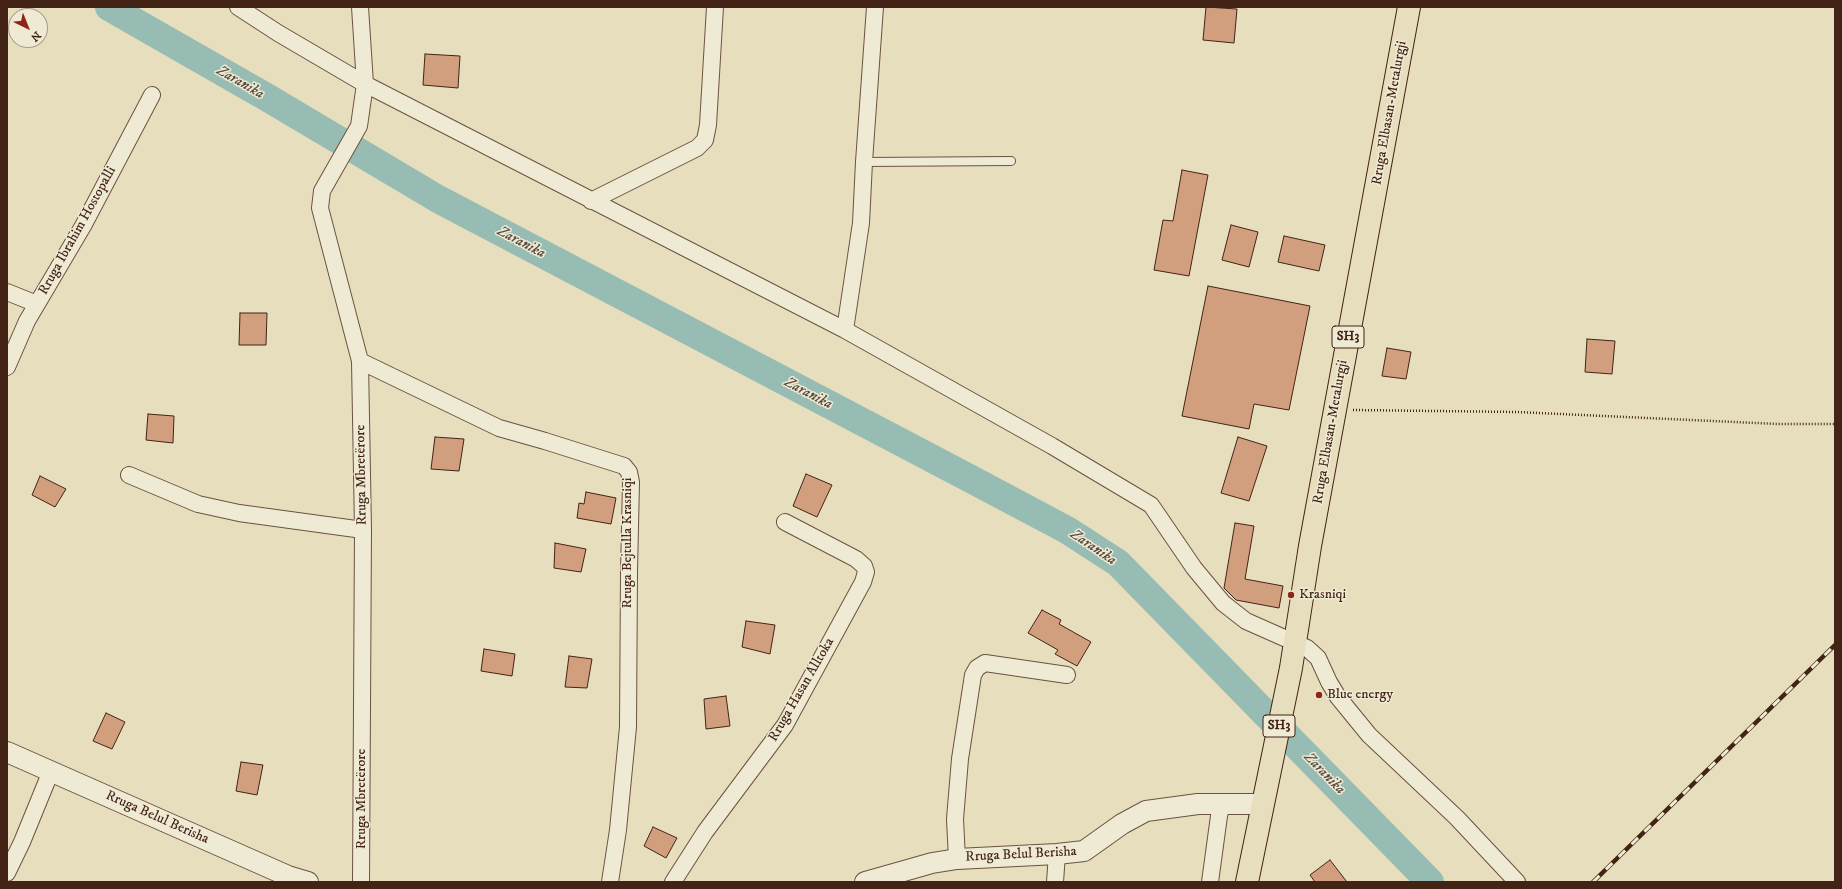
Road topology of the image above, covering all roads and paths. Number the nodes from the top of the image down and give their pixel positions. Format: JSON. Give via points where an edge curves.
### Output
{"nodes":[{"id":1,"x":238,"y":7,"type":"edge"},
{"id":2,"x":360,"y":7,"type":"edge"},
{"id":3,"x":715,"y":7,"type":"edge"},
{"id":4,"x":874,"y":7,"type":"edge"},
{"id":5,"x":1409,"y":7,"type":"edge"},
{"id":6,"x":365,"y":84,"type":"junction"},
{"id":7,"x":152,"y":95,"type":"dead end"},
{"id":8,"x":1011,"y":161,"type":"dead end"},
{"id":9,"x":864,"y":162,"type":"junction"},
{"id":10,"x":592,"y":201,"type":"junction"},
{"id":11,"x":7,"y":292,"type":"edge"},
{"id":12,"x":37,"y":304,"type":"junction"},
{"id":13,"x":845,"y":330,"type":"junction"},
{"id":14,"x":360,"y":361,"type":"junction"},
{"id":15,"x":7,"y":367,"type":"edge"},
{"id":16,"x":1335,"y":410,"type":"junction"},
{"id":17,"x":1835,"y":424,"type":"edge"},
{"id":18,"x":129,"y":475,"type":"dead end"},
{"id":19,"x":785,"y":522,"type":"dead end"},
{"id":20,"x":363,"y":530,"type":"junction"},
{"id":21,"x":1295,"y":643,"type":"junction"},
{"id":22,"x":1066,"y":675,"type":"dead end"},
{"id":23,"x":7,"y":752,"type":"edge"},
{"id":24,"x":51,"y":771,"type":"junction"},
{"id":25,"x":1265,"y":794,"type":"junction"},
{"id":26,"x":1222,"y":803,"type":"junction"},
{"id":27,"x":1056,"y":854,"type":"junction"},
{"id":28,"x":957,"y":859,"type":"junction"},
{"id":29,"x":7,"y":873,"type":"edge"},
{"id":30,"x":287,"y":879,"type":"edge"},
{"id":31,"x":308,"y":882,"type":"edge"},
{"id":32,"x":361,"y":882,"type":"edge"},
{"id":33,"x":610,"y":882,"type":"edge"},
{"id":34,"x":673,"y":882,"type":"edge"},
{"id":35,"x":865,"y":882,"type":"edge"},
{"id":36,"x":1055,"y":882,"type":"edge"},
{"id":37,"x":1210,"y":882,"type":"edge"},
{"id":38,"x":1247,"y":882,"type":"edge"},
{"id":39,"x":1516,"y":882,"type":"edge"}],
"edges":[{"from":1,"to":6,"type":"street"},
{"from":2,"to":6,"type":"street","name":"Rruga Mbretërore"},
{"from":3,"to":10,"type":"street","via":[[705,140],[697,148]]},
{"from":4,"to":9,"type":"street"},
{"from":5,"to":16,"type":"main road","name":"Rruga Elbasan-Metalurgji","number":"SH3"},
{"from":6,"to":10,"type":"street"},
{"from":6,"to":14,"type":"street","name":"Rruga Mbretërore","via":[[359,126],[322,190],[320,208]]},
{"from":7,"to":12,"type":"street","name":"Rruga Ibrahim Hostopalli"},
{"from":8,"to":9,"type":"lane"},
{"from":9,"to":13,"type":"street","via":[[861,223]]},
{"from":10,"to":13,"type":"street"},
{"from":11,"to":12,"type":"street"},
{"from":12,"to":15,"type":"street","name":"Rruga Ibrahim Hostopalli"},
{"from":13,"to":21,"type":"street","via":[[1052,446],[1151,505],[1194,568],[1223,603],[1246,621]]},
{"from":14,"to":20,"type":"street","name":"Rruga Mbretërore"},
{"from":14,"to":33,"type":"street","name":"Rruga Bejtulla Krasniqi","via":[[499,428],[624,466],[629,472],[631,482],[628,727]]},
{"from":16,"to":17,"type":"path","via":[[1517,412],[1778,424]]},
{"from":16,"to":21,"type":"main road","name":"Rruga Elbasan-Metalurgji","number":"SH3"},
{"from":18,"to":20,"type":"street","via":[[198,504],[239,513]]},
{"from":19,"to":34,"type":"street","name":"Rruga Hasan Alltoka","via":[[856,559],[864,566],[866,572],[863,582],[785,725],[705,832]]},
{"from":20,"to":32,"type":"street","name":"Rruga Mbretërore"},
{"from":21,"to":25,"type":"main road","name":"Rruga Elbasan-Metalurgji","number":"SH3"},
{"from":21,"to":39,"type":"street","via":[[1307,648],[1318,658],[1338,697],[1369,735],[1457,818]]},
{"from":22,"to":28,"type":"street","via":[[985,663],[977,668],[972,676],[955,819]]},
{"from":23,"to":24,"type":"street","name":"Rruga Belul Berisha"},
{"from":24,"to":29,"type":"street"},
{"from":24,"to":30,"type":"street","name":"Rruga Belul Berisha"},
{"from":25,"to":26,"type":"street","name":"Rruga Belul Berisha"},
{"from":25,"to":38,"type":"main road","number":"SH3"},
{"from":26,"to":27,"type":"street","name":"Rruga Belul Berisha","via":[[1146,811],[1122,824],[1084,852]]},
{"from":26,"to":37,"type":"street"},
{"from":27,"to":28,"type":"street","name":"Rruga Belul Berisha"},
{"from":27,"to":36,"type":"street"},
{"from":28,"to":35,"type":"street","name":"Rruga Belul Berisha","via":[[932,862]]},
{"from":30,"to":31,"type":"street","name":"Rruga Belul Berisha"}]}
